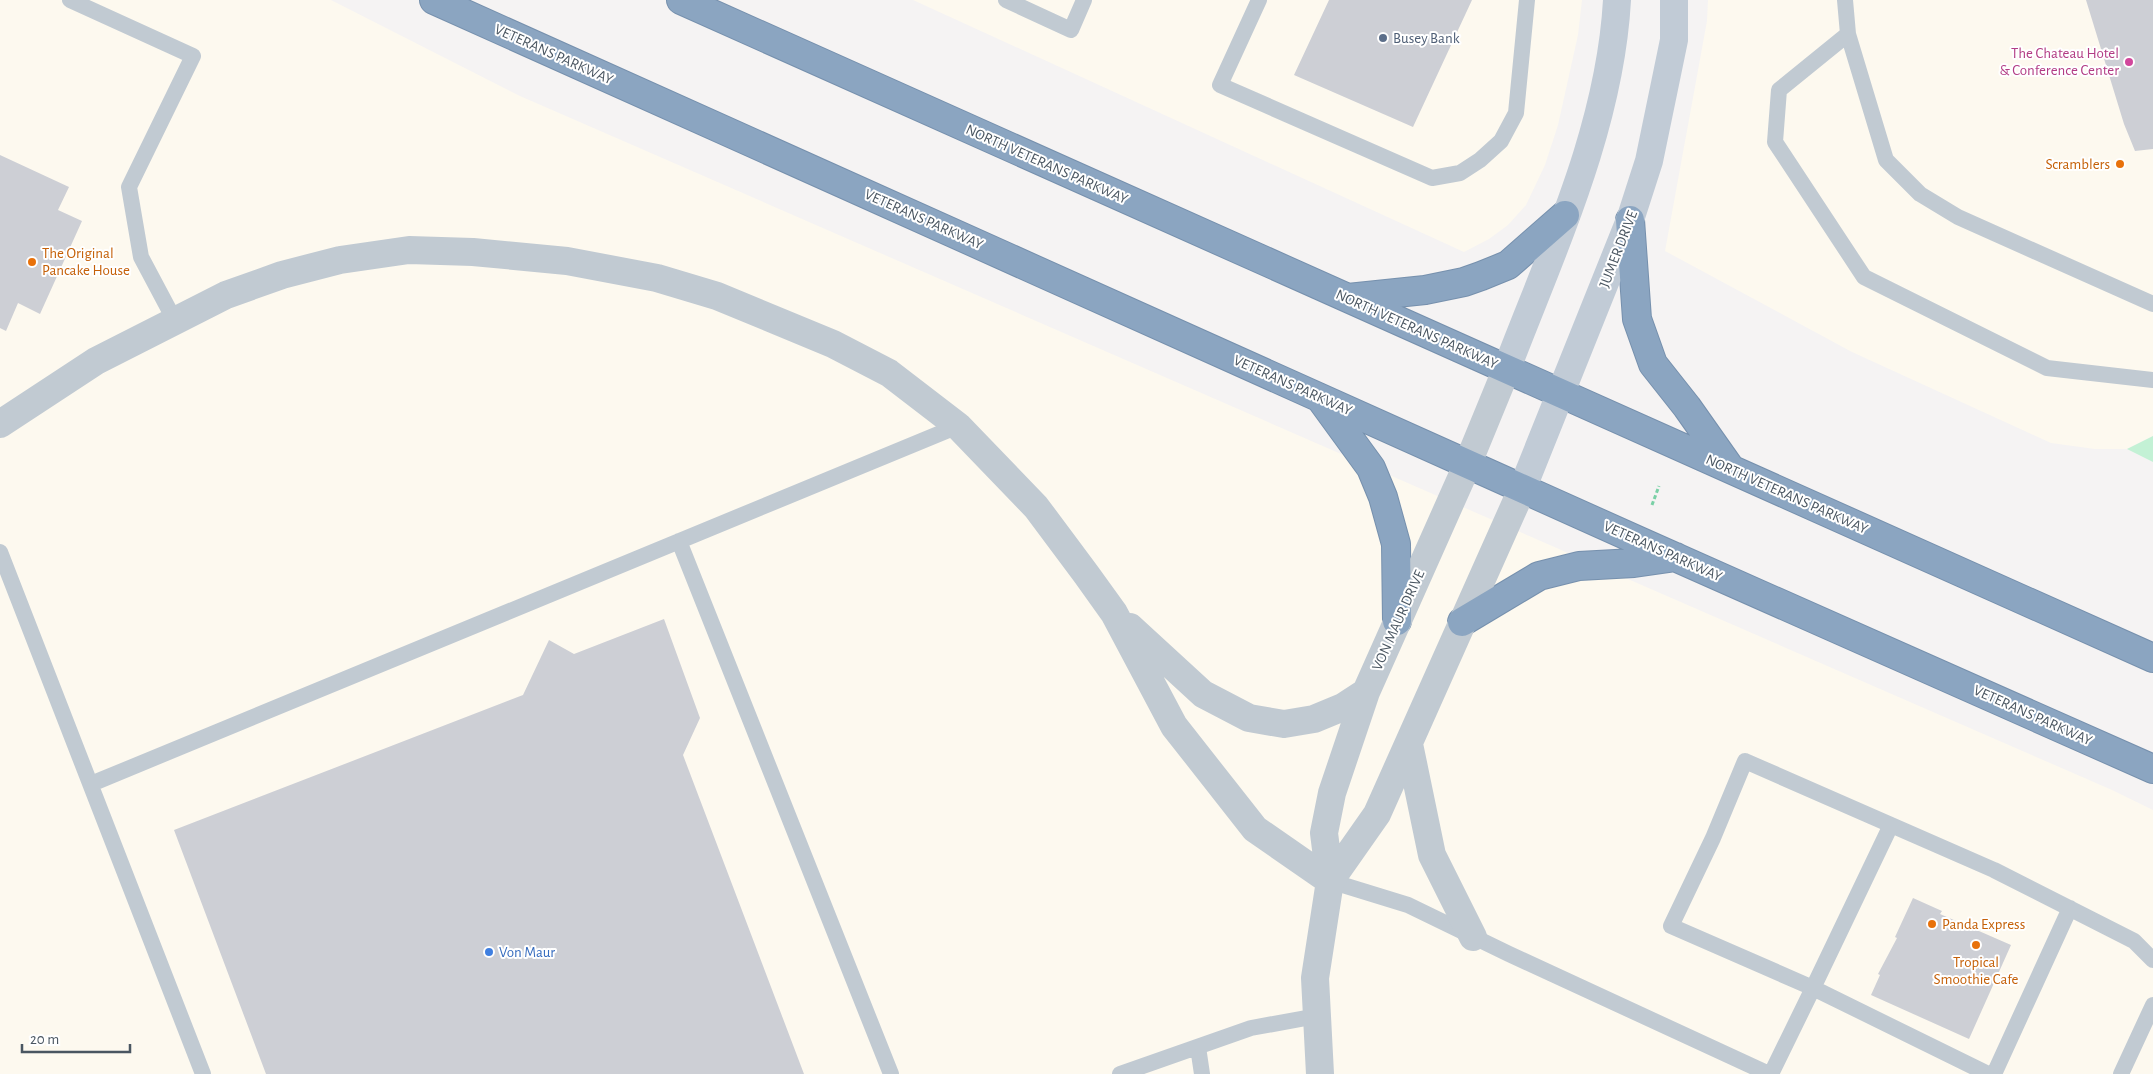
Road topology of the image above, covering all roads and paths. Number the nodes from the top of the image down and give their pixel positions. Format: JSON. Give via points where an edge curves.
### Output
{"nodes":[{"id":1,"x":70,"y":0,"type":"edge"},
{"id":2,"x":434,"y":0,"type":"edge"},
{"id":3,"x":681,"y":0,"type":"edge"},
{"id":4,"x":1006,"y":0,"type":"edge"},
{"id":5,"x":1084,"y":0,"type":"edge"},
{"id":6,"x":1259,"y":0,"type":"edge"},
{"id":7,"x":1527,"y":0,"type":"edge"},
{"id":8,"x":1617,"y":0,"type":"edge"},
{"id":9,"x":1674,"y":0,"type":"edge"},
{"id":10,"x":1845,"y":0,"type":"edge"},
{"id":11,"x":1848,"y":34,"type":"junction"},
{"id":12,"x":1565,"y":215,"type":"junction"},
{"id":13,"x":1630,"y":220,"type":"junction"},
{"id":14,"x":1347,"y":298,"type":"junction"},
{"id":15,"x":2153,"y":304,"type":"edge"},
{"id":16,"x":175,"y":320,"type":"junction"},
{"id":17,"x":1506,"y":368,"type":"junction"},
{"id":18,"x":2153,"y":380,"type":"edge"},
{"id":19,"x":1562,"y":393,"type":"junction"},
{"id":20,"x":1319,"y":396,"type":"junction"},
{"id":21,"x":0,"y":424,"type":"edge"},
{"id":22,"x":958,"y":426,"type":"junction"},
{"id":23,"x":1468,"y":463,"type":"junction"},
{"id":24,"x":1730,"y":468,"type":"junction"},
{"id":25,"x":1659,"y":486,"type":"dead end"},
{"id":26,"x":1523,"y":487,"type":"junction"},
{"id":27,"x":1652,"y":505,"type":"dead end"},
{"id":28,"x":679,"y":541,"type":"junction"},
{"id":29,"x":0,"y":552,"type":"edge"},
{"id":30,"x":1677,"y":557,"type":"junction"},
{"id":31,"x":1114,"y":613,"type":"junction"},
{"id":32,"x":1397,"y":621,"type":"junction"},
{"id":33,"x":1462,"y":622,"type":"junction"},
{"id":34,"x":2153,"y":658,"type":"edge"},
{"id":35,"x":1366,"y":692,"type":"junction"},
{"id":36,"x":1409,"y":744,"type":"junction"},
{"id":37,"x":2153,"y":769,"type":"edge"},
{"id":38,"x":91,"y":784,"type":"junction"},
{"id":39,"x":1891,"y":826,"type":"junction"},
{"id":40,"x":1330,"y":881,"type":"junction"},
{"id":41,"x":2070,"y":908,"type":"junction"},
{"id":42,"x":1473,"y":937,"type":"junction"},
{"id":43,"x":2153,"y":960,"type":"edge"},
{"id":44,"x":1813,"y":988,"type":"junction"},
{"id":45,"x":2153,"y":1005,"type":"edge"},
{"id":46,"x":1317,"y":1016,"type":"junction"},
{"id":47,"x":1198,"y":1047,"type":"junction"},
{"id":48,"x":203,"y":1074,"type":"edge"},
{"id":49,"x":891,"y":1074,"type":"edge"},
{"id":50,"x":1120,"y":1074,"type":"edge"},
{"id":51,"x":1202,"y":1074,"type":"edge"},
{"id":52,"x":1320,"y":1074,"type":"edge"},
{"id":53,"x":1770,"y":1074,"type":"edge"},
{"id":54,"x":1988,"y":1074,"type":"edge"},
{"id":55,"x":1994,"y":1074,"type":"edge"},
{"id":56,"x":2120,"y":1074,"type":"edge"}],
"edges":[{"from":1,"to":16,"type":"lane","via":[[193,56],[129,186],[141,257]]},
{"from":2,"to":20,"type":"highway","name":"VETERANS PARKWAY"},
{"from":3,"to":14,"type":"highway","name":"NORTH VETERANS PARKWAY"},
{"from":4,"to":5,"type":"lane","via":[[1071,30]]},
{"from":6,"to":7,"type":"lane","via":[[1220,85],[1432,178],[1460,173],[1480,160],[1501,141],[1509,127],[1516,113]]},
{"from":8,"to":12,"type":"street","via":[[1604,86],[1586,156]]},
{"from":9,"to":13,"type":"street","name":"JUMER DRIVE","via":[[1674,40],[1665,87],[1649,161]]},
{"from":10,"to":11,"type":"lane"},
{"from":11,"to":15,"type":"lane","via":[[1886,160],[1920,194],[1958,217]]},
{"from":11,"to":18,"type":"lane","via":[[1779,90],[1775,142],[1864,277],[2047,368]]},
{"from":12,"to":14,"type":"highway","via":[[1508,265],[1481,276],[1425,290]]},
{"from":12,"to":17,"type":"street"},
{"from":13,"to":19,"type":"street","name":"JUMER DRIVE"},
{"from":13,"to":24,"type":"highway","via":[[1637,319],[1653,364]]},
{"from":14,"to":17,"type":"highway","name":"NORTH VETERANS PARKWAY"},
{"from":16,"to":21,"type":"street","via":[[96,361]]},
{"from":16,"to":22,"type":"street","via":[[226,294],[340,260],[409,250],[567,260],[657,278],[717,296],[833,344],[889,373]]},
{"from":17,"to":19,"type":"highway","name":"NORTH VETERANS PARKWAY"},
{"from":17,"to":23,"type":"street","name":"VON MAUR DRIVE"},
{"from":19,"to":24,"type":"highway","name":"NORTH VETERANS PARKWAY"},
{"from":19,"to":26,"type":"street","name":"JUMER DRIVE"},
{"from":20,"to":23,"type":"highway","name":"VETERANS PARKWAY"},
{"from":20,"to":32,"type":"highway","via":[[1371,468],[1384,497],[1396,544]]},
{"from":22,"to":28,"type":"lane"},
{"from":22,"to":31,"type":"street","via":[[1036,507]]},
{"from":23,"to":26,"type":"highway","name":"VETERANS PARKWAY"},
{"from":23,"to":32,"type":"street","name":"VON MAUR DRIVE"},
{"from":24,"to":34,"type":"highway","name":"NORTH VETERANS PARKWAY"},
{"from":25,"to":27,"type":"path"},
{"from":26,"to":30,"type":"highway","name":"VETERANS PARKWAY"},
{"from":26,"to":33,"type":"street","name":"VON MAUR DRIVE"},
{"from":28,"to":38,"type":"lane"},
{"from":28,"to":49,"type":"lane"},
{"from":29,"to":38,"type":"lane"},
{"from":30,"to":33,"type":"highway","via":[[1578,566],[1539,576]]},
{"from":30,"to":37,"type":"highway","name":"VETERANS PARKWAY"},
{"from":31,"to":35,"type":"street","via":[[1204,694],[1249,718],[1284,724],[1314,719],[1343,707]]},
{"from":31,"to":40,"type":"street","via":[[1174,726],[1255,829]]},
{"from":32,"to":35,"type":"street","name":"VON MAUR DRIVE"},
{"from":33,"to":36,"type":"street","name":"VON MAUR DRIVE"},
{"from":35,"to":40,"type":"street","name":"VON MAUR DRIVE","via":[[1332,793],[1324,833]]},
{"from":36,"to":40,"type":"street","name":"VON MAUR DRIVE","via":[[1377,814]]},
{"from":36,"to":42,"type":"street","via":[[1432,855]]},
{"from":38,"to":48,"type":"lane"},
{"from":39,"to":41,"type":"lane","via":[[1994,870]]},
{"from":39,"to":44,"type":"lane"},
{"from":39,"to":44,"type":"lane","via":[[1745,761],[1671,926]]},
{"from":40,"to":42,"type":"lane","via":[[1408,905]]},
{"from":40,"to":46,"type":"street","name":"VON MAUR DRIVE","via":[[1315,978]]},
{"from":41,"to":43,"type":"lane","via":[[2134,940]]},
{"from":41,"to":55,"type":"lane"},
{"from":42,"to":53,"type":"lane"},
{"from":44,"to":53,"type":"lane"},
{"from":44,"to":54,"type":"lane"},
{"from":45,"to":56,"type":"lane"},
{"from":46,"to":47,"type":"lane","via":[[1251,1028]]},
{"from":46,"to":52,"type":"street","name":"VON MAUR DRIVE"},
{"from":47,"to":50,"type":"lane"},
{"from":47,"to":51,"type":"lane"}]}
